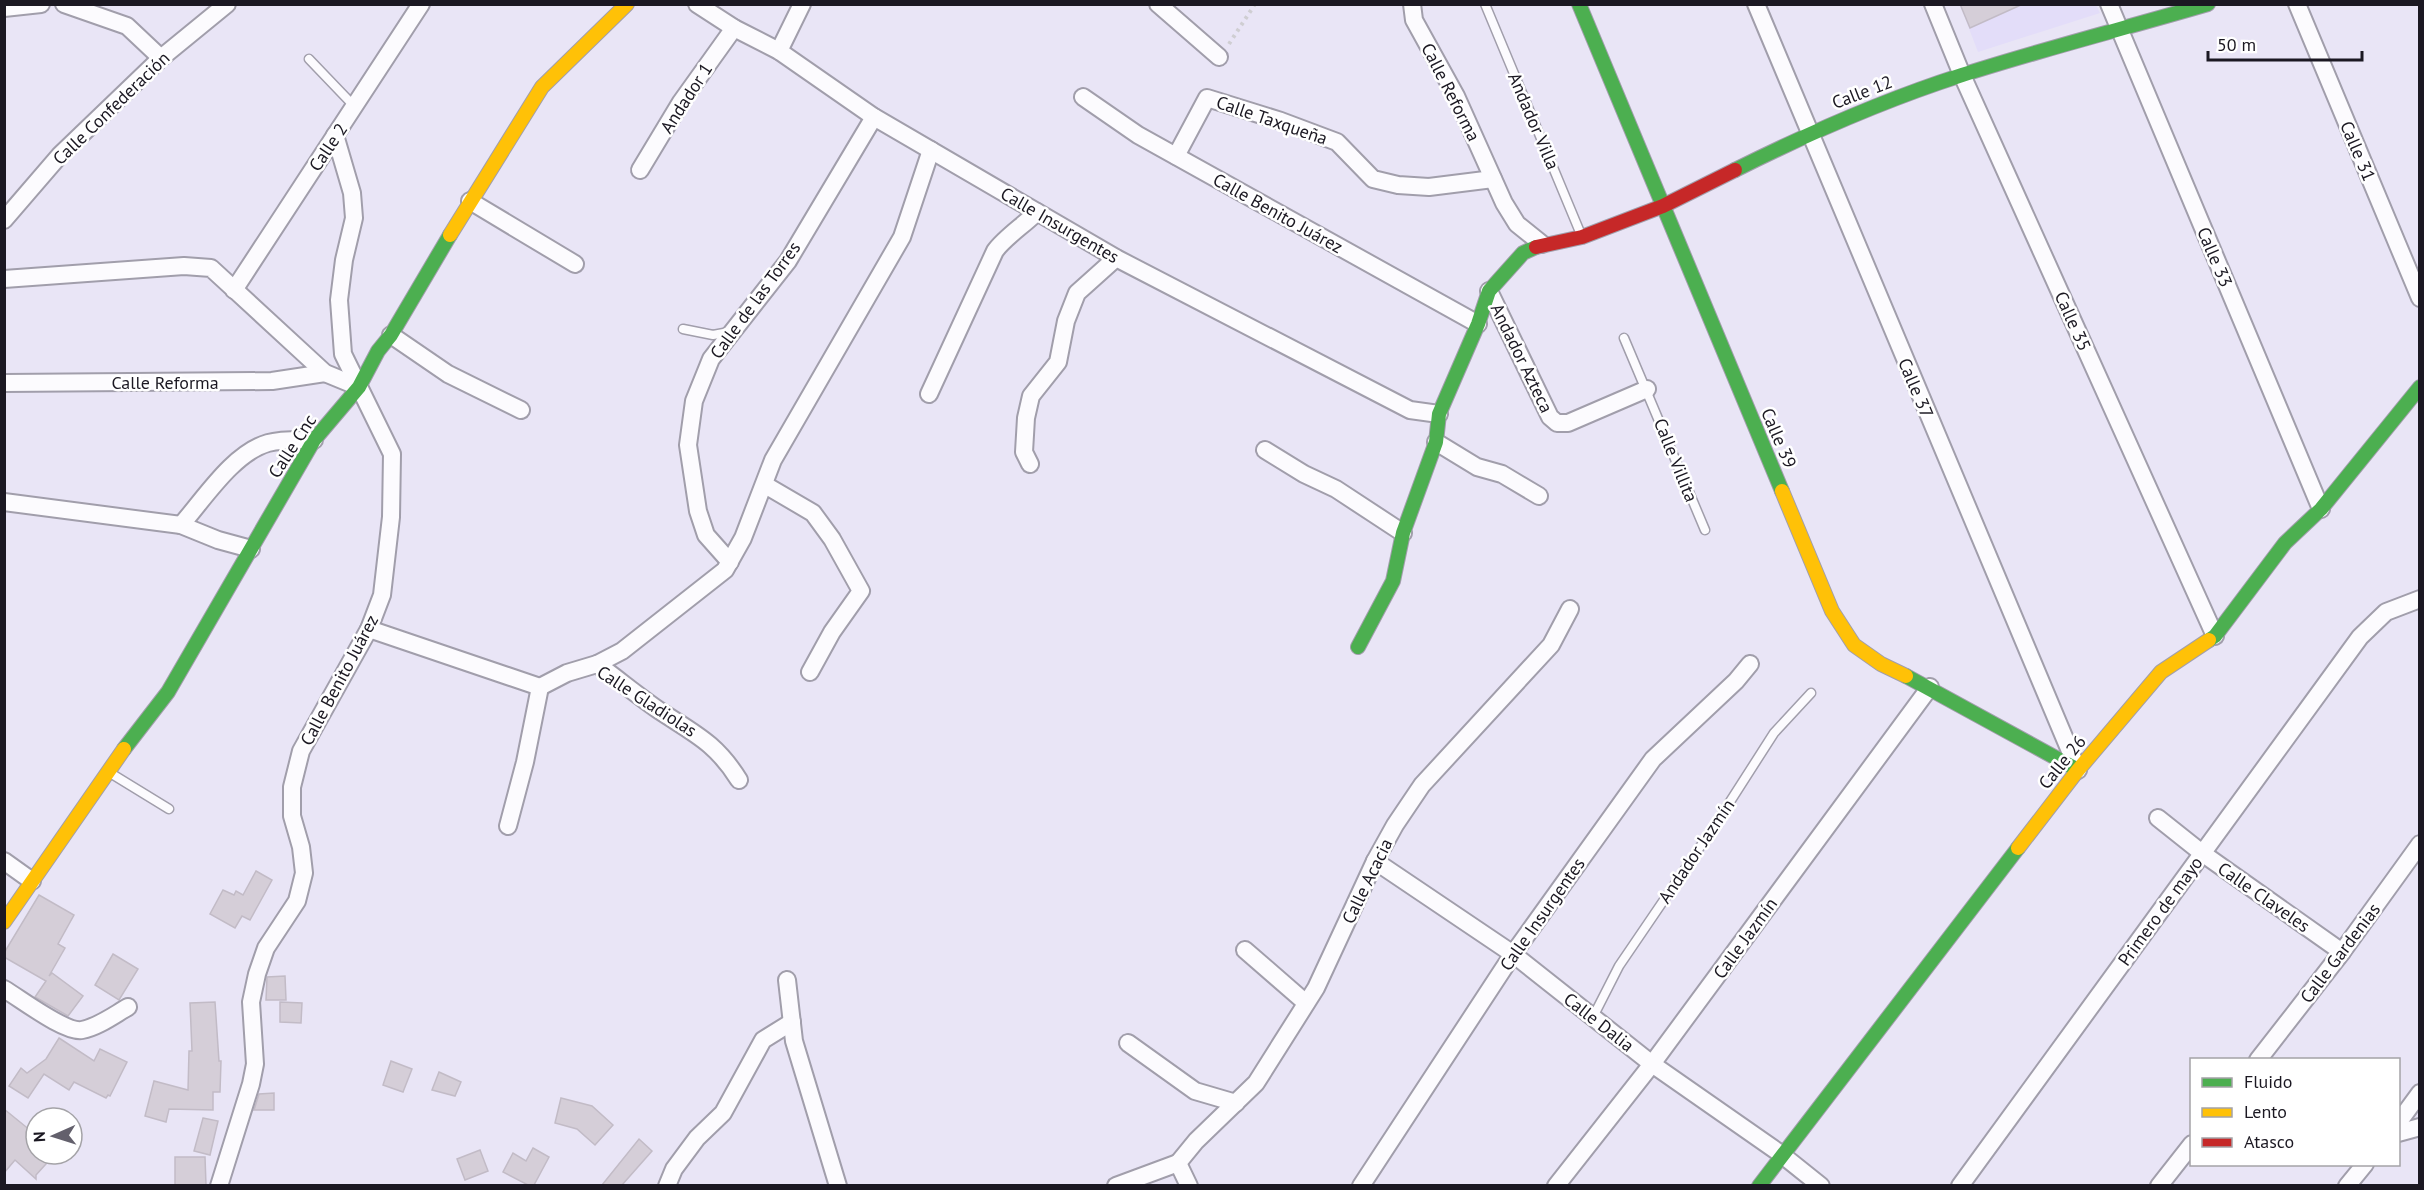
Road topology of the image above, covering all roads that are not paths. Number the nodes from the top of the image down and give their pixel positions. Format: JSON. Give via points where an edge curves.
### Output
{"nodes":[{"id":1,"x":40,"y":4,"type":"edge"},
{"id":2,"x":64,"y":4,"type":"edge"},
{"id":3,"x":227,"y":4,"type":"edge"},
{"id":4,"x":422,"y":4,"type":"edge"},
{"id":5,"x":627,"y":4,"type":"edge"},
{"id":6,"x":697,"y":4,"type":"edge"},
{"id":7,"x":802,"y":4,"type":"edge"},
{"id":8,"x":1158,"y":4,"type":"edge"},
{"id":9,"x":1412,"y":4,"type":"edge"},
{"id":10,"x":1485,"y":4,"type":"edge"},
{"id":11,"x":1579,"y":4,"type":"edge"},
{"id":12,"x":1756,"y":4,"type":"edge"},
{"id":13,"x":1933,"y":4,"type":"edge"},
{"id":14,"x":2109,"y":4,"type":"edge"},
{"id":15,"x":2208,"y":4,"type":"edge"},
{"id":16,"x":2297,"y":4,"type":"edge"},
{"id":17,"x":4,"y":8,"type":"edge"},
{"id":18,"x":734,"y":28,"type":"junction"},
{"id":19,"x":2120,"y":30,"type":"junction"},
{"id":20,"x":779,"y":51,"type":"junction"},
{"id":21,"x":1219,"y":57,"type":"dead end"},
{"id":22,"x":161,"y":58,"type":"junction"},
{"id":23,"x":309,"y":60,"type":"dead end"},
{"id":24,"x":1962,"y":75,"type":"junction"},
{"id":25,"x":1083,"y":96,"type":"dead end"},
{"id":26,"x":356,"y":108,"type":"junction"},
{"id":27,"x":874,"y":117,"type":"junction"},
{"id":28,"x":1809,"y":133,"type":"junction"},
{"id":29,"x":335,"y":135,"type":"junction"},
{"id":30,"x":931,"y":150,"type":"junction"},
{"id":31,"x":1176,"y":156,"type":"junction"},
{"id":32,"x":640,"y":170,"type":"dead end"},
{"id":33,"x":1493,"y":179,"type":"junction"},
{"id":34,"x":470,"y":201,"type":"junction"},
{"id":35,"x":1663,"y":206,"type":"junction"},
{"id":36,"x":1037,"y":212,"type":"junction"},
{"id":37,"x":4,"y":220,"type":"edge"},
{"id":38,"x":1582,"y":237,"type":"junction"},
{"id":39,"x":1542,"y":244,"type":"junction"},
{"id":40,"x":1116,"y":258,"type":"junction"},
{"id":41,"x":575,"y":264,"type":"dead end"},
{"id":42,"x":4,"y":279,"type":"edge"},
{"id":43,"x":234,"y":290,"type":"junction"},
{"id":44,"x":1489,"y":291,"type":"junction"},
{"id":45,"x":2420,"y":298,"type":"edge"},
{"id":46,"x":1478,"y":324,"type":"junction"},
{"id":47,"x":683,"y":329,"type":"dead end"},
{"id":48,"x":734,"y":330,"type":"junction"},
{"id":49,"x":391,"y":335,"type":"junction"},
{"id":50,"x":1624,"y":338,"type":"dead end"},
{"id":51,"x":325,"y":373,"type":"junction"},
{"id":52,"x":4,"y":383,"type":"edge"},
{"id":53,"x":359,"y":387,"type":"junction"},
{"id":54,"x":2420,"y":387,"type":"edge"},
{"id":55,"x":1647,"y":389,"type":"junction"},
{"id":56,"x":929,"y":394,"type":"dead end"},
{"id":57,"x":521,"y":410,"type":"dead end"},
{"id":58,"x":1439,"y":414,"type":"junction"},
{"id":59,"x":314,"y":440,"type":"junction"},
{"id":60,"x":1436,"y":442,"type":"junction"},
{"id":61,"x":1265,"y":450,"type":"dead end"},
{"id":62,"x":1030,"y":464,"type":"dead end"},
{"id":63,"x":765,"y":485,"type":"junction"},
{"id":64,"x":1539,"y":496,"type":"dead end"},
{"id":65,"x":4,"y":502,"type":"edge"},
{"id":66,"x":2321,"y":509,"type":"junction"},
{"id":67,"x":181,"y":525,"type":"junction"},
{"id":68,"x":1705,"y":530,"type":"dead end"},
{"id":69,"x":1403,"y":533,"type":"junction"},
{"id":70,"x":251,"y":549,"type":"junction"},
{"id":71,"x":730,"y":562,"type":"junction"},
{"id":72,"x":2420,"y":599,"type":"edge"},
{"id":73,"x":1570,"y":609,"type":"dead end"},
{"id":74,"x":369,"y":629,"type":"junction"},
{"id":75,"x":2215,"y":636,"type":"junction"},
{"id":76,"x":1358,"y":647,"type":"dead end"},
{"id":77,"x":597,"y":664,"type":"junction"},
{"id":78,"x":1750,"y":664,"type":"dead end"},
{"id":79,"x":810,"y":672,"type":"dead end"},
{"id":80,"x":540,"y":687,"type":"junction"},
{"id":81,"x":1930,"y":687,"type":"junction"},
{"id":82,"x":1811,"y":693,"type":"dead end"},
{"id":83,"x":2078,"y":770,"type":"junction"},
{"id":84,"x":107,"y":771,"type":"junction"},
{"id":85,"x":739,"y":780,"type":"dead end"},
{"id":86,"x":169,"y":809,"type":"dead end"},
{"id":87,"x":2158,"y":818,"type":"dead end"},
{"id":88,"x":508,"y":826,"type":"dead end"},
{"id":89,"x":2420,"y":844,"type":"edge"},
{"id":90,"x":2202,"y":853,"type":"junction"},
{"id":91,"x":4,"y":861,"type":"edge"},
{"id":92,"x":1375,"y":861,"type":"junction"},
{"id":93,"x":32,"y":881,"type":"junction"},
{"id":94,"x":4,"y":922,"type":"edge"},
{"id":95,"x":1245,"y":950,"type":"dead end"},
{"id":96,"x":2343,"y":952,"type":"junction"},
{"id":97,"x":1513,"y":954,"type":"junction"},
{"id":98,"x":787,"y":980,"type":"dead end"},
{"id":99,"x":4,"y":989,"type":"edge"},
{"id":100,"x":1306,"y":1003,"type":"junction"},
{"id":101,"x":128,"y":1007,"type":"dead end"},
{"id":102,"x":1593,"y":1017,"type":"junction"},
{"id":103,"x":792,"y":1022,"type":"junction"},
{"id":104,"x":1128,"y":1043,"type":"dead end"},
{"id":105,"x":2259,"y":1058,"type":"edge"},
{"id":106,"x":1652,"y":1064,"type":"junction"},
{"id":107,"x":2420,"y":1093,"type":"edge"},
{"id":108,"x":1236,"y":1103,"type":"junction"},
{"id":109,"x":2400,"y":1120,"type":"edge"},
{"id":110,"x":2420,"y":1127,"type":"edge"},
{"id":111,"x":2400,"y":1132,"type":"edge"},
{"id":112,"x":2190,"y":1146,"type":"edge"},
{"id":113,"x":1781,"y":1154,"type":"junction"},
{"id":114,"x":1178,"y":1163,"type":"junction"},
{"id":115,"x":2363,"y":1166,"type":"edge"},
{"id":116,"x":219,"y":1185,"type":"edge"},
{"id":117,"x":667,"y":1185,"type":"edge"},
{"id":118,"x":838,"y":1185,"type":"edge"},
{"id":119,"x":1116,"y":1185,"type":"edge"},
{"id":120,"x":1189,"y":1185,"type":"edge"},
{"id":121,"x":1361,"y":1185,"type":"edge"},
{"id":122,"x":1556,"y":1185,"type":"edge"},
{"id":123,"x":1759,"y":1185,"type":"edge"},
{"id":124,"x":1821,"y":1185,"type":"edge"},
{"id":125,"x":1960,"y":1185,"type":"edge"},
{"id":126,"x":2159,"y":1185,"type":"edge"},
{"id":127,"x":2347,"y":1185,"type":"edge"}],
"edges":[{"from":1,"to":17,"type":"street"},
{"from":2,"to":22,"type":"street","via":[[127,26]]},
{"from":3,"to":22,"type":"street","name":"Calle Confederación"},
{"from":4,"to":26,"type":"street","name":"Calle 2"},
{"from":5,"to":34,"type":"street","name":"Calle Cnc","via":[[542,87]]},
{"from":6,"to":18,"type":"street","name":"Calle Insurgentes"},
{"from":7,"to":20,"type":"street"},
{"from":8,"to":21,"type":"street"},
{"from":9,"to":33,"type":"street","name":"Calle Reforma","via":[[1414,20],[1456,96]]},
{"from":10,"to":38,"type":"lane","name":"Andador Villa"},
{"from":11,"to":35,"type":"street","name":"Calle 39"},
{"from":12,"to":28,"type":"street","name":"Calle 37"},
{"from":13,"to":24,"type":"street","name":"Calle 35"},
{"from":14,"to":19,"type":"street","name":"Calle 33"},
{"from":15,"to":19,"type":"street","name":"Calle 12"},
{"from":16,"to":45,"type":"street","name":"Calle 31"},
{"from":18,"to":20,"type":"street","name":"Calle Insurgentes"},
{"from":18,"to":32,"type":"street","name":"Andador 1","via":[[681,102]]},
{"from":19,"to":24,"type":"street","name":"Calle 12"},
{"from":19,"to":66,"type":"street","name":"Calle 33"},
{"from":20,"to":27,"type":"street","name":"Calle Insurgentes"},
{"from":22,"to":37,"type":"street","name":"Calle Confederación","via":[[60,155]]},
{"from":23,"to":26,"type":"lane"},
{"from":24,"to":28,"type":"street","name":"Calle 12"},
{"from":24,"to":75,"type":"street","name":"Calle 35"},
{"from":25,"to":31,"type":"street","name":"Calle Benito Juárez"},
{"from":26,"to":29,"type":"street","name":"Calle 2"},
{"from":27,"to":30,"type":"street","name":"Calle Insurgentes"},
{"from":27,"to":48,"type":"street","name":"Calle de las Torres","via":[[788,261]]},
{"from":28,"to":35,"type":"street","name":"Calle 12"},
{"from":28,"to":83,"type":"street","name":"Calle 37"},
{"from":29,"to":43,"type":"street","name":"Calle 2"},
{"from":29,"to":53,"type":"street","name":"Calle Benito Juárez","via":[[352,193],[354,218],[339,300],[343,354]]},
{"from":30,"to":36,"type":"street","name":"Calle Insurgentes"},
{"from":30,"to":63,"type":"street","via":[[902,237],[773,460]]},
{"from":31,"to":33,"type":"street","name":"Calle Taxqueña","via":[[1207,98],[1337,142],[1373,179],[1430,187]]},
{"from":31,"to":46,"type":"street","name":"Calle Benito Juárez"},
{"from":33,"to":39,"type":"street","name":"Calle Reforma","via":[[1517,224]]},
{"from":34,"to":41,"type":"street"},
{"from":34,"to":49,"type":"street","name":"Calle Cnc"},
{"from":35,"to":38,"type":"street","name":"Calle 12"},
{"from":35,"to":81,"type":"street","name":"Calle 39","via":[[1832,611],[1854,645]]},
{"from":36,"to":40,"type":"street","name":"Calle Insurgentes"},
{"from":36,"to":56,"type":"street","via":[[994,251]]},
{"from":38,"to":39,"type":"street","name":"Calle 12"},
{"from":39,"to":44,"type":"street","via":[[1523,253]]},
{"from":40,"to":58,"type":"street","name":"Calle Insurgentes","via":[[1410,410]]},
{"from":40,"to":62,"type":"street","via":[[1077,293],[1066,321],[1058,362],[1030,396],[1024,452]]},
{"from":42,"to":43,"type":"street","via":[[184,266],[211,268]]},
{"from":43,"to":51,"type":"street"},
{"from":44,"to":46,"type":"street"},
{"from":44,"to":55,"type":"street","name":"Andador Azteca","via":[[1550,417],[1557,423],[1568,423]]},
{"from":46,"to":58,"type":"street"},
{"from":47,"to":48,"type":"lane","via":[[713,335]]},
{"from":48,"to":71,"type":"street","name":"Calle de las Torres","via":[[711,359],[694,400],[688,445],[705,535]]},
{"from":49,"to":53,"type":"street","name":"Calle Cnc"},
{"from":49,"to":57,"type":"street","via":[[448,374]]},
{"from":50,"to":55,"type":"lane","name":"Calle Villita"},
{"from":51,"to":52,"type":"street","name":"Calle Reforma","via":[[272,381]]},
{"from":51,"to":53,"type":"street"},
{"from":53,"to":59,"type":"street","name":"Calle Cnc"},
{"from":53,"to":74,"type":"street","name":"Calle Benito Juárez","via":[[392,454],[391,517],[382,594]]},
{"from":54,"to":66,"type":"street","name":"Calle 26"},
{"from":55,"to":68,"type":"lane","name":"Calle Villita"},
{"from":58,"to":60,"type":"street"},
{"from":59,"to":67,"type":"street","via":[[270,442],[253,449],[237,460]]},
{"from":59,"to":70,"type":"street","name":"Calle Cnc"},
{"from":60,"to":64,"type":"street","via":[[1477,467],[1502,474]]},
{"from":60,"to":69,"type":"street"},
{"from":61,"to":69,"type":"street","via":[[1336,489]]},
{"from":63,"to":71,"type":"street"},
{"from":63,"to":79,"type":"street","via":[[813,513],[861,591]]},
{"from":65,"to":67,"type":"street"},
{"from":66,"to":75,"type":"street","name":"Calle 26","via":[[2285,543]]},
{"from":67,"to":70,"type":"street"},
{"from":69,"to":76,"type":"street","via":[[1392,581]]},
{"from":70,"to":84,"type":"street","name":"Calle Cnc","via":[[168,692]]},
{"from":71,"to":77,"type":"street","via":[[622,651]]},
{"from":72,"to":90,"type":"street","name":"Primero de mayo","via":[[2386,612],[2360,637]]},
{"from":73,"to":92,"type":"street","name":"Calle Acacia","via":[[1551,645],[1422,785]]},
{"from":74,"to":80,"type":"street"},
{"from":74,"to":116,"type":"street","name":"Calle Benito Juárez","via":[[301,751],[292,787],[292,816],[304,873],[297,901],[266,948],[256,974],[251,1002],[255,1064]]},
{"from":75,"to":83,"type":"street","name":"Calle 26","via":[[2161,672]]},
{"from":77,"to":80,"type":"street","name":"Calle Gladiolas"},
{"from":77,"to":85,"type":"street","name":"Calle Gladiolas","via":[[697,733],[727,761]]},
{"from":78,"to":97,"type":"street","name":"Calle Insurgentes","via":[[1653,759]]},
{"from":80,"to":88,"type":"street"},
{"from":81,"to":83,"type":"street","name":"Calle 39"},
{"from":81,"to":106,"type":"street","name":"Calle Jazmín"},
{"from":82,"to":102,"type":"lane","name":"Andador Jazmín","via":[[1774,733],[1619,966]]},
{"from":83,"to":113,"type":"street","name":"Calle 26"},
{"from":84,"to":86,"type":"lane"},
{"from":84,"to":93,"type":"street","name":"Calle Cnc"},
{"from":87,"to":90,"type":"street","name":"Calle Claveles"},
{"from":89,"to":96,"type":"street","name":"Calle Gardenias"},
{"from":90,"to":96,"type":"street","name":"Calle Claveles"},
{"from":90,"to":125,"type":"street","name":"Primero de mayo"},
{"from":91,"to":93,"type":"street"},
{"from":92,"to":97,"type":"street","name":"Calle Dalia"},
{"from":92,"to":100,"type":"street","name":"Calle Acacia"},
{"from":93,"to":94,"type":"street","name":"Calle Cnc"},
{"from":95,"to":100,"type":"street"},
{"from":96,"to":105,"type":"street","name":"Calle Gardenias"},
{"from":97,"to":102,"type":"street","name":"Calle Dalia"},
{"from":97,"to":121,"type":"street","name":"Calle Insurgentes"},
{"from":98,"to":103,"type":"street"},
{"from":99,"to":101,"type":"street","via":[[65,1026],[80,1030]]},
{"from":100,"to":108,"type":"street","name":"Calle Acacia","via":[[1256,1083]]},
{"from":102,"to":106,"type":"street","name":"Calle Dalia"},
{"from":103,"to":117,"type":"street","via":[[763,1040],[723,1113],[697,1138]]},
{"from":103,"to":118,"type":"street","via":[[794,1041]]},
{"from":104,"to":108,"type":"street","via":[[1195,1091]]},
{"from":106,"to":113,"type":"street","name":"Calle Dalia"},
{"from":106,"to":122,"type":"street","name":"Calle Jazmín"},
{"from":107,"to":109,"type":"street"},
{"from":108,"to":114,"type":"street","name":"Calle Acacia"},
{"from":110,"to":111,"type":"street"},
{"from":112,"to":126,"type":"street"},
{"from":113,"to":123,"type":"street","name":"Calle 26"},
{"from":113,"to":124,"type":"street","name":"Calle Dalia"},
{"from":114,"to":119,"type":"street"},
{"from":114,"to":120,"type":"street"},
{"from":115,"to":127,"type":"street"}]}
